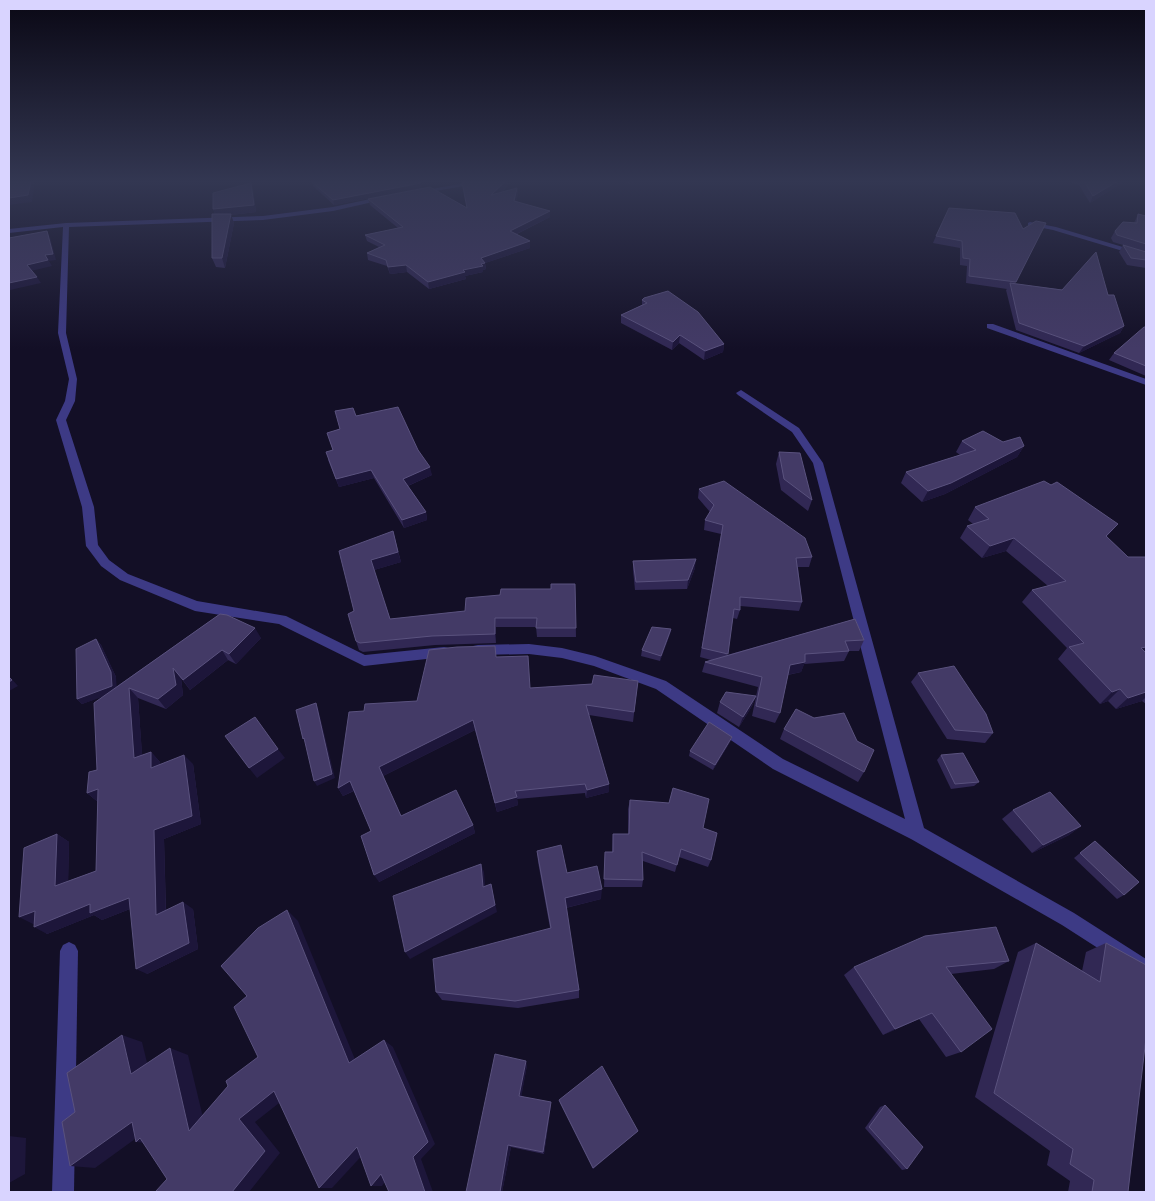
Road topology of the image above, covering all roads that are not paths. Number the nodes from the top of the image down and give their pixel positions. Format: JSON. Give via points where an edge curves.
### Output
{"nodes":[{"id":1,"x":66,"y":237,"type":"edge"},
{"id":2,"x":1084,"y":237,"type":"edge"},
{"id":3,"x":1146,"y":256,"type":"edge"},
{"id":4,"x":990,"y":326,"type":"dead end"},
{"id":5,"x":1146,"y":382,"type":"edge"},
{"id":6,"x":740,"y":393,"type":"dead end"},
{"id":7,"x":917,"y":833,"type":"junction"},
{"id":8,"x":69,"y":951,"type":"dead end"},
{"id":9,"x":1146,"y":970,"type":"edge"},
{"id":10,"x":63,"y":1192,"type":"edge"}],
"edges":[{"from":1,"to":7,"type":"street","via":[[62,333],[72,379],[70,401],[61,420],[88,507],[92,546],[105,563],[124,577],[195,606],[281,619],[364,661],[459,650],[529,649],[595,661],[661,685],[778,764]]},
{"from":2,"to":3,"type":"street"},
{"from":4,"to":5,"type":"street"},
{"from":6,"to":7,"type":"street","via":[[796,430],[818,463]]},
{"from":7,"to":9,"type":"street","via":[[1068,919]]},
{"from":8,"to":10,"type":"street"}]}
